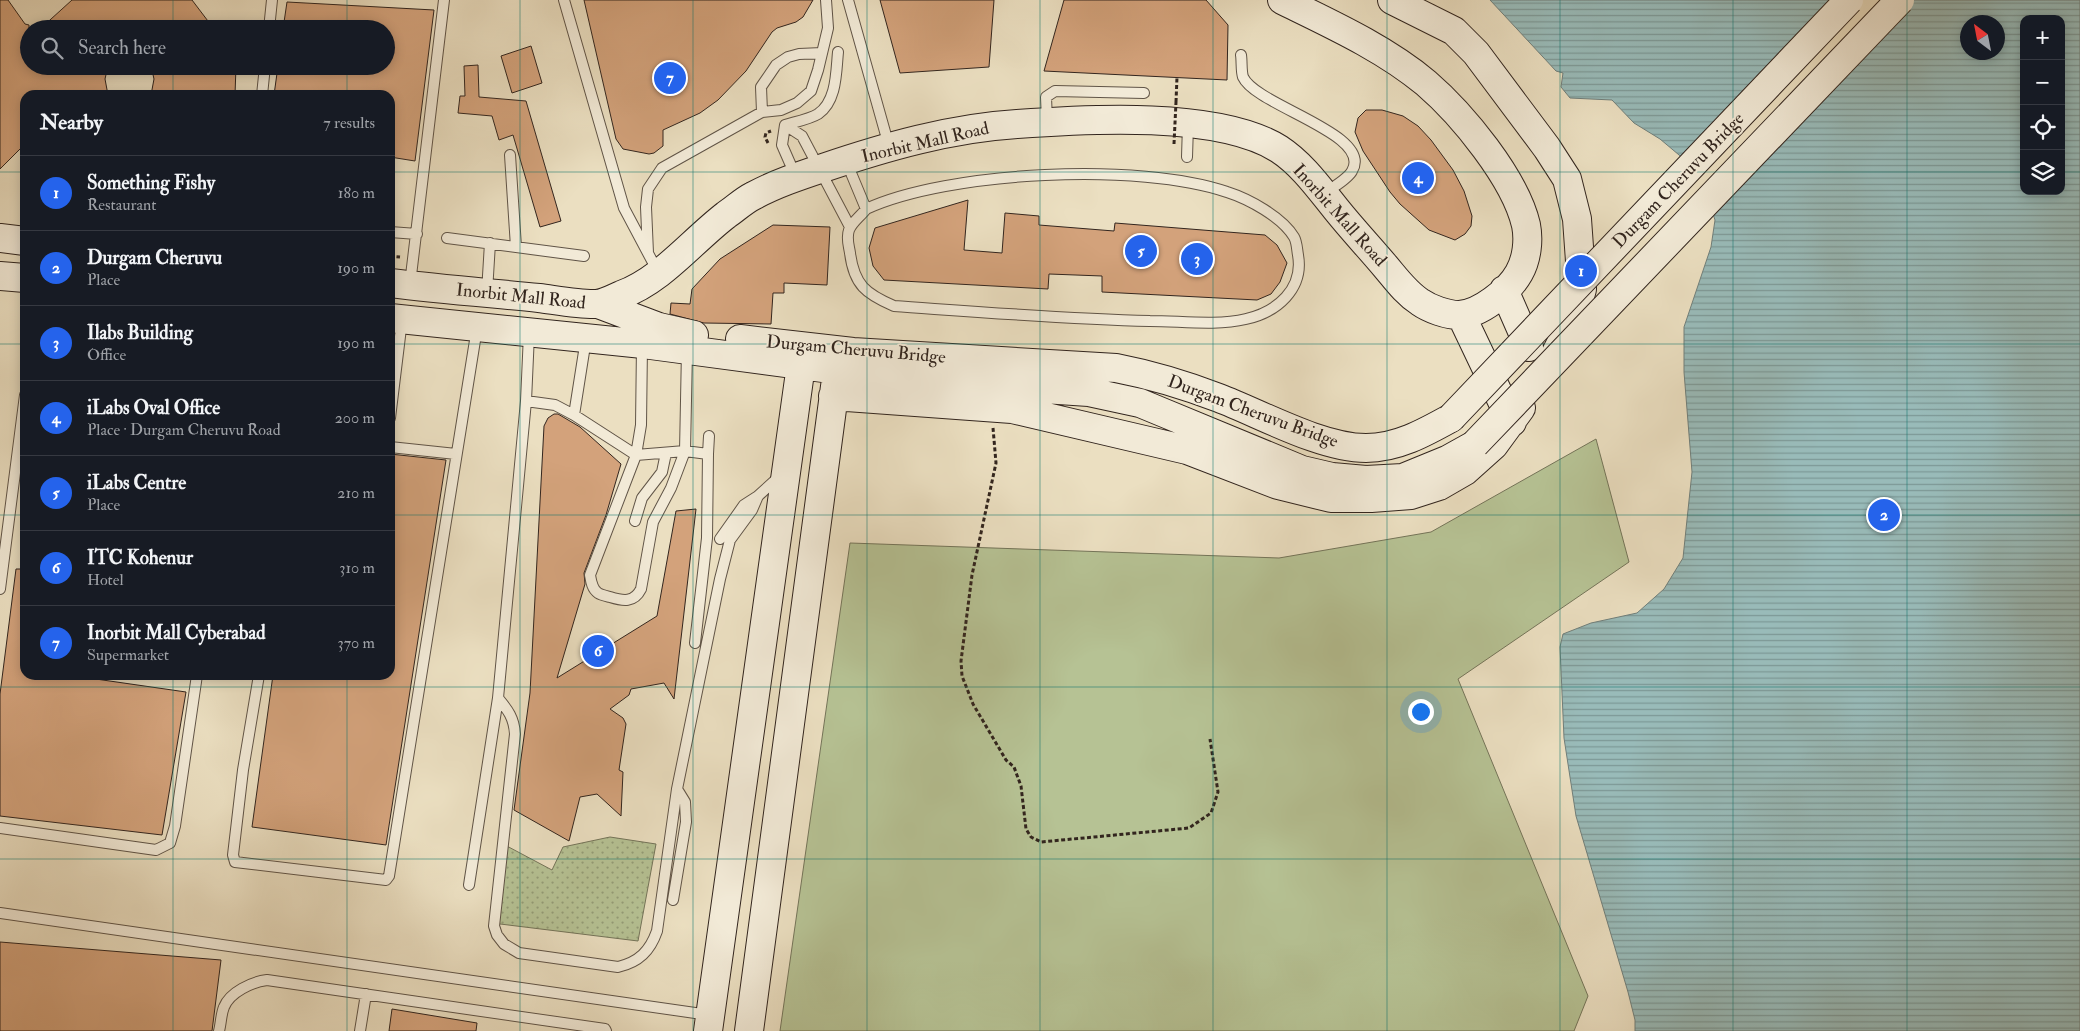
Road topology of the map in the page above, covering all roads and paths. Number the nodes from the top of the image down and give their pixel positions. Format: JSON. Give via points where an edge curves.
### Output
{"nodes":[{"id":1,"x":272,"y":0,"type":"edge"},
{"id":2,"x":444,"y":0,"type":"edge"},
{"id":3,"x":564,"y":0,"type":"edge"},
{"id":4,"x":826,"y":0,"type":"edge"},
{"id":5,"x":848,"y":0,"type":"edge"},
{"id":6,"x":1282,"y":0,"type":"edge"},
{"id":7,"x":1392,"y":0,"type":"edge"},
{"id":8,"x":1849,"y":0,"type":"edge"},
{"id":9,"x":1900,"y":0,"type":"edge"},
{"id":10,"x":270,"y":20,"type":"edge"},
{"id":11,"x":838,"y":52,"type":"dead end"},
{"id":12,"x":822,"y":53,"type":"junction"},
{"id":13,"x":1241,"y":54,"type":"dead end"},
{"id":14,"x":264,"y":75,"type":"edge"},
{"id":15,"x":1177,"y":77,"type":"dead end"},
{"id":16,"x":263,"y":90,"type":"edge"},
{"id":17,"x":1144,"y":93,"type":"dead end"},
{"id":18,"x":762,"y":112,"type":"junction"},
{"id":19,"x":1046,"y":122,"type":"junction"},
{"id":20,"x":1179,"y":123,"type":"junction"},
{"id":21,"x":785,"y":125,"type":"junction"},
{"id":22,"x":889,"y":148,"type":"junction"},
{"id":23,"x":510,"y":155,"type":"dead end"},
{"id":24,"x":1187,"y":157,"type":"dead end"},
{"id":25,"x":845,"y":160,"type":"junction"},
{"id":26,"x":807,"y":174,"type":"junction"},
{"id":27,"x":1325,"y":193,"type":"junction"},
{"id":28,"x":866,"y":209,"type":"junction"},
{"id":29,"x":850,"y":228,"type":"junction"},
{"id":30,"x":395,"y":232,"type":"edge"},
{"id":31,"x":417,"y":234,"type":"junction"},
{"id":32,"x":0,"y":238,"type":"edge"},
{"id":33,"x":447,"y":238,"type":"dead end"},
{"id":34,"x":20,"y":240,"type":"edge"},
{"id":35,"x":490,"y":243,"type":"junction"},
{"id":36,"x":516,"y":247,"type":"junction"},
{"id":37,"x":584,"y":256,"type":"dead end"},
{"id":38,"x":653,"y":263,"type":"junction"},
{"id":39,"x":0,"y":276,"type":"edge"},
{"id":40,"x":20,"y":278,"type":"edge"},
{"id":41,"x":400,"y":284,"type":"edge"},
{"id":42,"x":1504,"y":290,"type":"junction"},
{"id":43,"x":487,"y":293,"type":"junction"},
{"id":44,"x":598,"y":304,"type":"junction"},
{"id":45,"x":1461,"y":315,"type":"junction"},
{"id":46,"x":396,"y":319,"type":"edge"},
{"id":47,"x":477,"y":327,"type":"junction"},
{"id":48,"x":530,"y":332,"type":"junction"},
{"id":49,"x":395,"y":336,"type":"edge"},
{"id":50,"x":586,"y":338,"type":"junction"},
{"id":51,"x":642,"y":344,"type":"junction"},
{"id":52,"x":1529,"y":347,"type":"dead end"},
{"id":53,"x":687,"y":350,"type":"junction"},
{"id":54,"x":741,"y":358,"type":"joint"},
{"id":55,"x":801,"y":365,"type":"junction"},
{"id":56,"x":835,"y":383,"type":"junction"},
{"id":57,"x":526,"y":401,"type":"junction"},
{"id":58,"x":990,"y":407,"type":"junction"},
{"id":59,"x":574,"y":415,"type":"junction"},
{"id":60,"x":1512,"y":422,"type":"junction"},
{"id":61,"x":20,"y":434,"type":"edge"},
{"id":62,"x":709,"y":436,"type":"dead end"},
{"id":63,"x":395,"y":448,"type":"edge"},
{"id":64,"x":685,"y":451,"type":"junction"},
{"id":65,"x":666,"y":453,"type":"junction"},
{"id":66,"x":456,"y":454,"type":"junction"},
{"id":67,"x":708,"y":454,"type":"junction"},
{"id":68,"x":636,"y":455,"type":"junction"},
{"id":69,"x":786,"y":470,"type":"junction"},
{"id":70,"x":635,"y":522,"type":"dead end"},
{"id":71,"x":707,"y":538,"type":"junction"},
{"id":72,"x":725,"y":539,"type":"junction"},
{"id":73,"x":0,"y":589,"type":"edge"},
{"id":74,"x":695,"y":643,"type":"dead end"},
{"id":75,"x":196,"y":680,"type":"edge"},
{"id":76,"x":258,"y":680,"type":"edge"},
{"id":77,"x":498,"y":698,"type":"junction"},
{"id":78,"x":1210,"y":739,"type":"dead end"},
{"id":79,"x":678,"y":789,"type":"junction"},
{"id":80,"x":0,"y":828,"type":"edge"},
{"id":81,"x":469,"y":885,"type":"dead end"},
{"id":82,"x":673,"y":900,"type":"dead end"},
{"id":83,"x":0,"y":913,"type":"edge"},
{"id":84,"x":366,"y":994,"type":"junction"},
{"id":85,"x":709,"y":1023,"type":"edge"},
{"id":86,"x":219,"y":1031,"type":"edge"},
{"id":87,"x":360,"y":1031,"type":"edge"},
{"id":88,"x":606,"y":1031,"type":"edge"},
{"id":89,"x":749,"y":1031,"type":"edge"}],
"edges":[{"from":1,"to":10,"type":"lane"},
{"from":2,"to":31,"type":"lane"},
{"from":3,"to":38,"type":"lane","via":[[624,208]]},
{"from":4,"to":12,"type":"lane","via":[[828,28]]},
{"from":5,"to":22,"type":"lane"},
{"from":6,"to":42,"type":"main road","via":[[1344,31],[1424,82],[1457,114],[1483,146],[1519,202],[1526,228],[1527,249],[1519,272]]},
{"from":7,"to":60,"type":"main road","via":[[1454,32],[1482,61],[1566,179],[1577,219],[1582,289],[1575,315],[1555,355]]},
{"from":8,"to":44,"type":"main road","name":"Durgam Cheruvu Bridge","bridge":true,"via":[[1451,418],[1399,443],[1366,448],[1330,443],[1156,376],[1116,368],[853,352],[691,334],[659,327]]},
{"from":9,"to":56,"type":"main road","name":"Durgam Cheruvu Bridge","bridge":true,"via":[[1475,444],[1448,460],[1403,478],[1366,480],[1302,470],[1140,403],[1089,392],[957,381]]},
{"from":11,"to":21,"type":"lane","via":[[836,81],[828,103],[818,114]]},
{"from":12,"to":18,"type":"lane","via":[[811,91],[798,103],[781,110]]},
{"from":12,"to":18,"type":"lane","via":[[799,54],[776,65],[762,87]]},
{"from":13,"to":27,"type":"lane","via":[[1243,77],[1255,91],[1328,130],[1351,150],[1355,163],[1352,172]]},
{"from":14,"to":16,"type":"lane"},
{"from":15,"to":20,"type":"path"},
{"from":17,"to":19,"type":"lane","via":[[1055,92],[1046,97]]},
{"from":18,"to":38,"type":"lane","via":[[662,168],[646,198]]},
{"from":19,"to":20,"type":"main road","name":"Inorbit Mall Road","via":[[1138,120]]},
{"from":19,"to":22,"type":"main road","name":"Inorbit Mall Road","via":[[968,128]]},
{"from":20,"to":20,"type":"path","bridge":true},
{"from":20,"to":24,"type":"lane"},
{"from":20,"to":27,"type":"main road","name":"Inorbit Mall Road","via":[[1247,135],[1279,150]]},
{"from":21,"to":26,"type":"lane","via":[[782,145]]},
{"from":21,"to":26,"type":"lane","via":[[802,136]]},
{"from":22,"to":25,"type":"main road","name":"Inorbit Mall Road"},
{"from":23,"to":36,"type":"lane"},
{"from":25,"to":26,"type":"main road","name":"Inorbit Mall Road"},
{"from":25,"to":28,"type":"lane"},
{"from":26,"to":29,"type":"lane"},
{"from":26,"to":38,"type":"main road","name":"Inorbit Mall Road","via":[[750,197],[706,231]]},
{"from":27,"to":45,"type":"main road","name":"Inorbit Mall Road","via":[[1406,290],[1421,303],[1442,312]]},
{"from":28,"to":29,"type":"lane"},
{"from":28,"to":29,"type":"lane","via":[[919,190],[993,180],[1055,175],[1135,176],[1188,182],[1228,192],[1269,212],[1295,238],[1299,263],[1294,288],[1282,303],[1246,319],[1215,322],[1132,320],[894,306],[872,296],[860,285],[852,270],[847,236]]},
{"from":30,"to":31,"type":"lane"},
{"from":31,"to":41,"type":"lane"},
{"from":32,"to":34,"type":"main road"},
{"from":33,"to":35,"type":"lane"},
{"from":35,"to":36,"type":"lane"},
{"from":35,"to":43,"type":"lane"},
{"from":36,"to":37,"type":"lane"},
{"from":38,"to":44,"type":"main road","name":"Inorbit Mall Road","via":[[637,289]]},
{"from":39,"to":40,"type":"main road"},
{"from":41,"to":43,"type":"main road","name":"Inorbit Mall Road"},
{"from":42,"to":45,"type":"main road","via":[[1481,308]]},
{"from":42,"to":52,"type":"main road"},
{"from":43,"to":44,"type":"main road","name":"Inorbit Mall Road"},
{"from":45,"to":60,"type":"main road"},
{"from":46,"to":47,"type":"main road","name":"Inorbit Mall Road"},
{"from":46,"to":49,"type":"lane"},
{"from":47,"to":48,"type":"main road","name":"Inorbit Mall Road"},
{"from":47,"to":66,"type":"lane"},
{"from":48,"to":50,"type":"main road","name":"Inorbit Mall Road"},
{"from":48,"to":57,"type":"lane"},
{"from":50,"to":51,"type":"main road","name":"Inorbit Mall Road"},
{"from":50,"to":59,"type":"lane"},
{"from":51,"to":53,"type":"main road","name":"Inorbit Mall Road"},
{"from":51,"to":68,"type":"lane","via":[[641,425]]},
{"from":53,"to":54,"type":"main road","name":"Inorbit Mall Road"},
{"from":53,"to":64,"type":"lane"},
{"from":54,"to":55,"type":"main road","name":"Durgam Cheruvu Bridge"},
{"from":55,"to":56,"type":"main road","name":"Durgam Cheruvu Bridge"},
{"from":55,"to":69,"type":"main road"},
{"from":56,"to":58,"type":"main road"},
{"from":56,"to":89,"type":"main road"},
{"from":57,"to":59,"type":"lane","via":[[555,406]]},
{"from":57,"to":77,"type":"lane"},
{"from":58,"to":60,"type":"main road","via":[[1012,409],[1187,450],[1278,485],[1331,498],[1411,495],[1439,486],[1465,471],[1494,445]]},
{"from":58,"to":78,"type":"path","via":[[996,463],[972,575],[962,676],[973,704],[1006,760],[1014,767],[1021,786],[1026,829],[1030,837],[1041,842],[1189,828],[1211,813],[1218,792]]},
{"from":59,"to":68,"type":"lane"},
{"from":61,"to":73,"type":"lane"},
{"from":62,"to":67,"type":"lane"},
{"from":63,"to":66,"type":"lane"},
{"from":64,"to":65,"type":"lane"},
{"from":64,"to":67,"type":"lane"},
{"from":64,"to":68,"type":"lane","via":[[653,522],[641,589],[624,601],[598,593],[592,586],[590,575]]},
{"from":65,"to":68,"type":"lane"},
{"from":65,"to":70,"type":"lane","via":[[662,472],[642,498]]},
{"from":66,"to":76,"type":"lane","via":[[386,880],[235,862],[233,855],[243,770]]},
{"from":67,"to":71,"type":"lane"},
{"from":69,"to":72,"type":"lane","via":[[758,496],[752,510]]},
{"from":69,"to":85,"type":"main road"},
{"from":71,"to":72,"type":"lane"},
{"from":71,"to":74,"type":"lane"},
{"from":72,"to":79,"type":"lane"},
{"from":75,"to":80,"type":"lane","via":[[170,843],[156,850]]},
{"from":77,"to":79,"type":"lane","via":[[510,712],[515,734],[494,926],[504,944],[519,953],[618,967],[642,956],[652,945],[657,931]]},
{"from":77,"to":81,"type":"lane"},
{"from":79,"to":82,"type":"lane","via":[[685,802],[686,822]]},
{"from":83,"to":85,"type":"lane"},
{"from":84,"to":86,"type":"lane","via":[[266,980],[255,982],[232,996],[224,1007]]},
{"from":84,"to":87,"type":"lane"},
{"from":84,"to":88,"type":"lane"}]}
